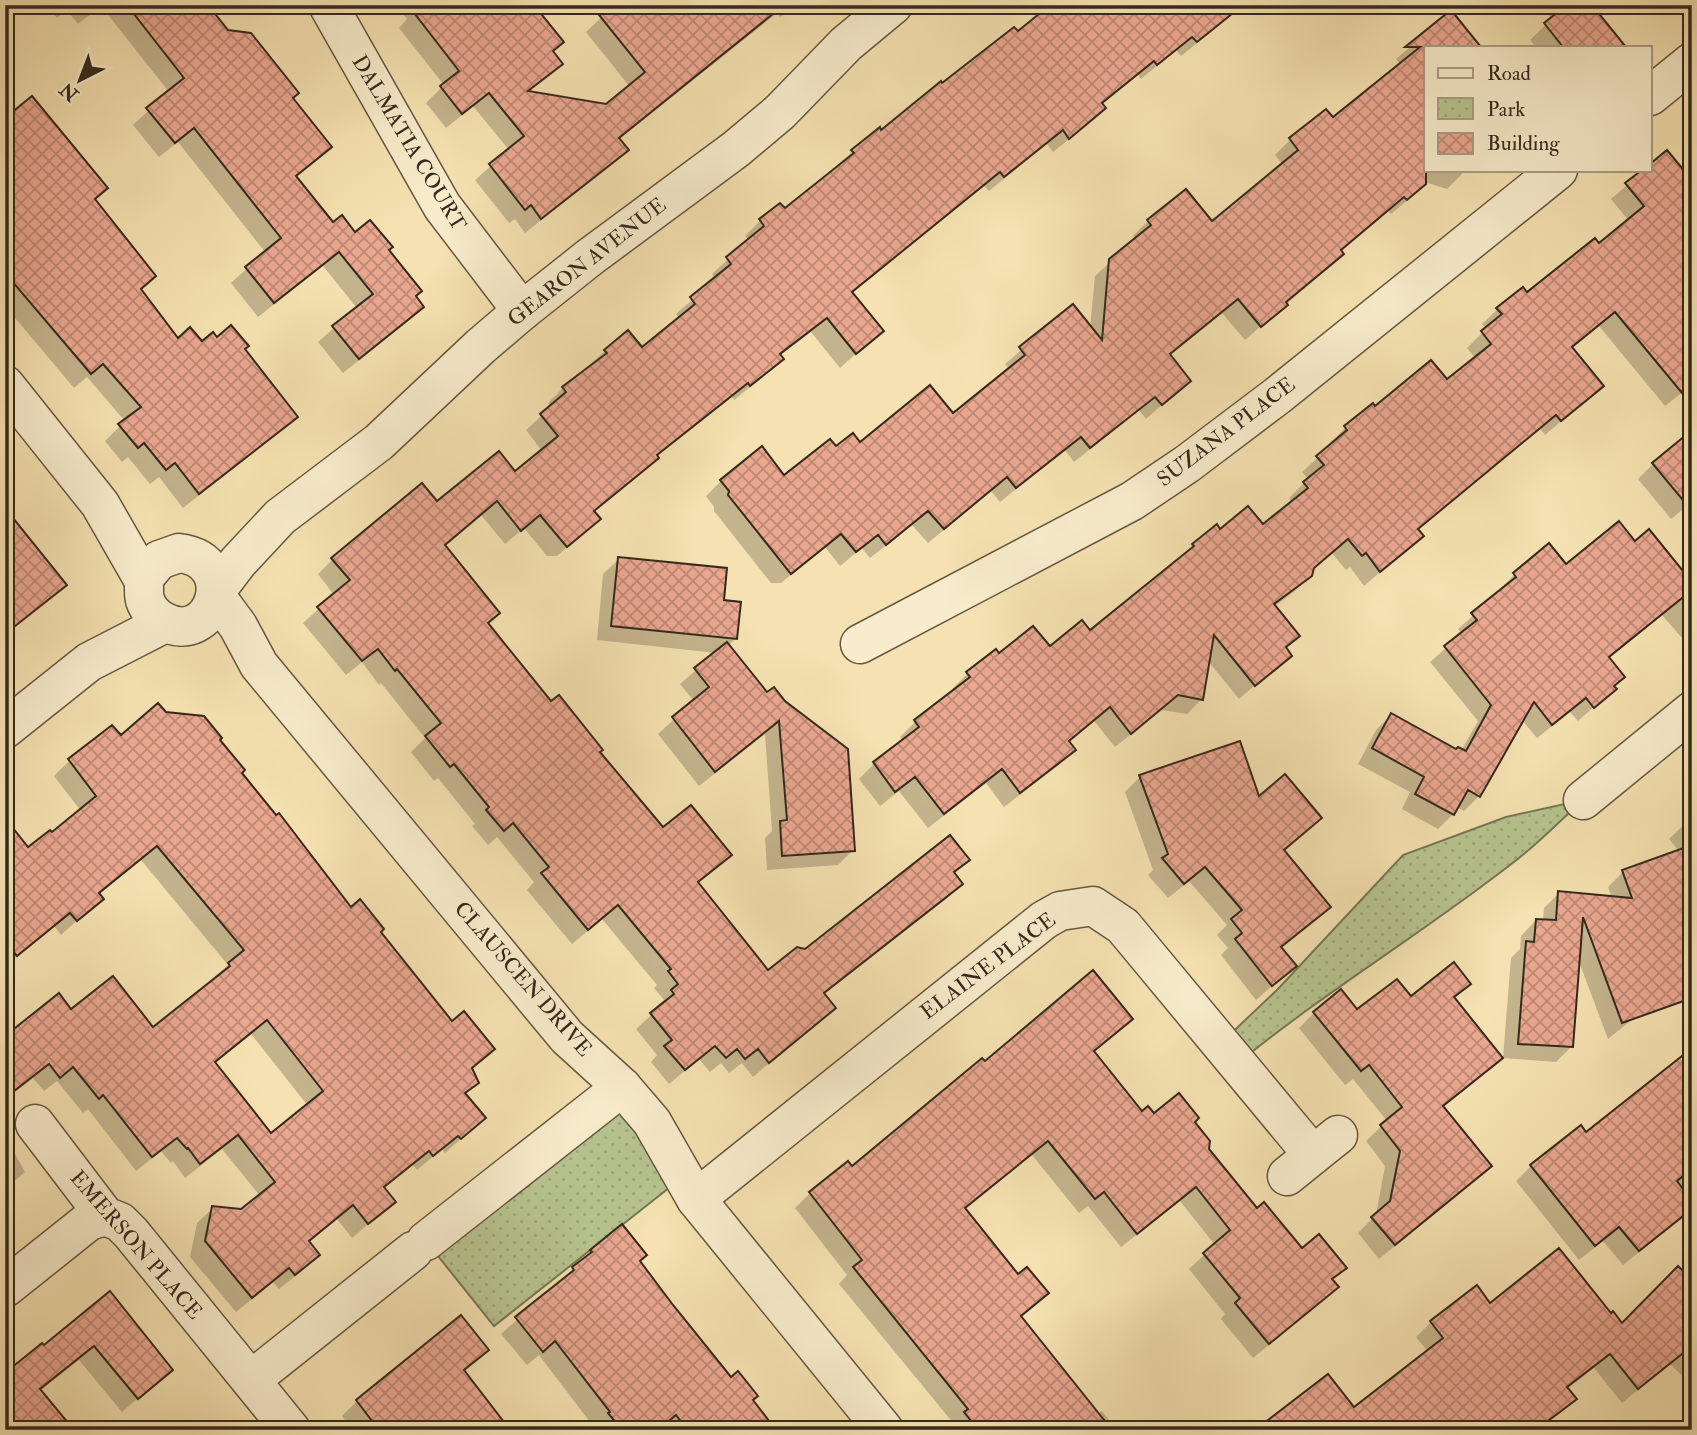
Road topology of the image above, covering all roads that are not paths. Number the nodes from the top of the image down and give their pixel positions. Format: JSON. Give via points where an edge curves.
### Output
{"nodes":[{"id":1,"x":328,"y":5,"type":"edge"},
{"id":2,"x":893,"y":5,"type":"edge"},
{"id":3,"x":1692,"y":62,"type":"edge"},
{"id":4,"x":1652,"y":94,"type":"edge"},
{"id":5,"x":1556,"y":172,"type":"edge"},
{"id":6,"x":522,"y":311,"type":"junction"},
{"id":7,"x":5,"y":385,"type":"edge"},
{"id":8,"x":280,"y":517,"type":"junction"},
{"id":9,"x":161,"y":570,"type":"junction"},
{"id":10,"x":198,"y":608,"type":"junction"},
{"id":11,"x":860,"y":644,"type":"dead end"},
{"id":12,"x":89,"y":662,"type":"junction"},
{"id":13,"x":1692,"y":711,"type":"edge"},
{"id":14,"x":5,"y":729,"type":"edge"},
{"id":15,"x":1583,"y":800,"type":"dead end"},
{"id":16,"x":622,"y":1087,"type":"junction"},
{"id":17,"x":35,"y":1124,"type":"dead end"},
{"id":18,"x":1312,"y":1155,"type":"dead end"},
{"id":19,"x":696,"y":1199,"type":"junction"},
{"id":20,"x":105,"y":1216,"type":"junction"},
{"id":21,"x":5,"y":1288,"type":"edge"},
{"id":22,"x":251,"y":1380,"type":"junction"},
{"id":23,"x":291,"y":1430,"type":"edge"},
{"id":24,"x":884,"y":1430,"type":"edge"}],
"edges":[{"from":1,"to":6,"type":"street","name":"DALMATIA COURT","via":[[442,206]]},
{"from":2,"to":6,"type":"street","name":"GEARON AVENUE","via":[[736,149]]},
{"from":3,"to":4,"type":"street"},
{"from":5,"to":11,"type":"street","name":"SUZANA PLACE","via":[[1187,464],[1132,501]]},
{"from":6,"to":8,"type":"street","name":"GEARON AVENUE","via":[[379,442]]},
{"from":7,"to":9,"type":"street","via":[[100,503],[140,538]]},
{"from":8,"to":9,"type":"street"},
{"from":8,"to":10,"type":"street"},
{"from":9,"to":10,"type":"street","via":[[149,609]]},
{"from":9,"to":10,"type":"street","via":[[206,565],[216,581]]},
{"from":9,"to":12,"type":"street"},
{"from":10,"to":12,"type":"street"},
{"from":10,"to":16,"type":"street","name":"CLAUSCEN DRIVE","via":[[239,626],[259,665],[567,1037]]},
{"from":12,"to":14,"type":"street"},
{"from":13,"to":15,"type":"street"},
{"from":16,"to":19,"type":"street","name":"CLAUSCEN DRIVE","via":[[652,1122]]},
{"from":16,"to":22,"type":"street"},
{"from":17,"to":20,"type":"street","name":"EMERSON PLACE"},
{"from":18,"to":19,"type":"street","name":"ELAINE PLACE","via":[[1123,926],[1093,906],[1060,911],[1044,920]]},
{"from":19,"to":24,"type":"street","name":"CLAUSCEN DRIVE"},
{"from":20,"to":21,"type":"street","via":[[89,1221]]},
{"from":20,"to":22,"type":"street","name":"EMERSON PLACE","via":[[131,1233]]},
{"from":22,"to":23,"type":"street","name":"EMERSON PLACE"}]}
